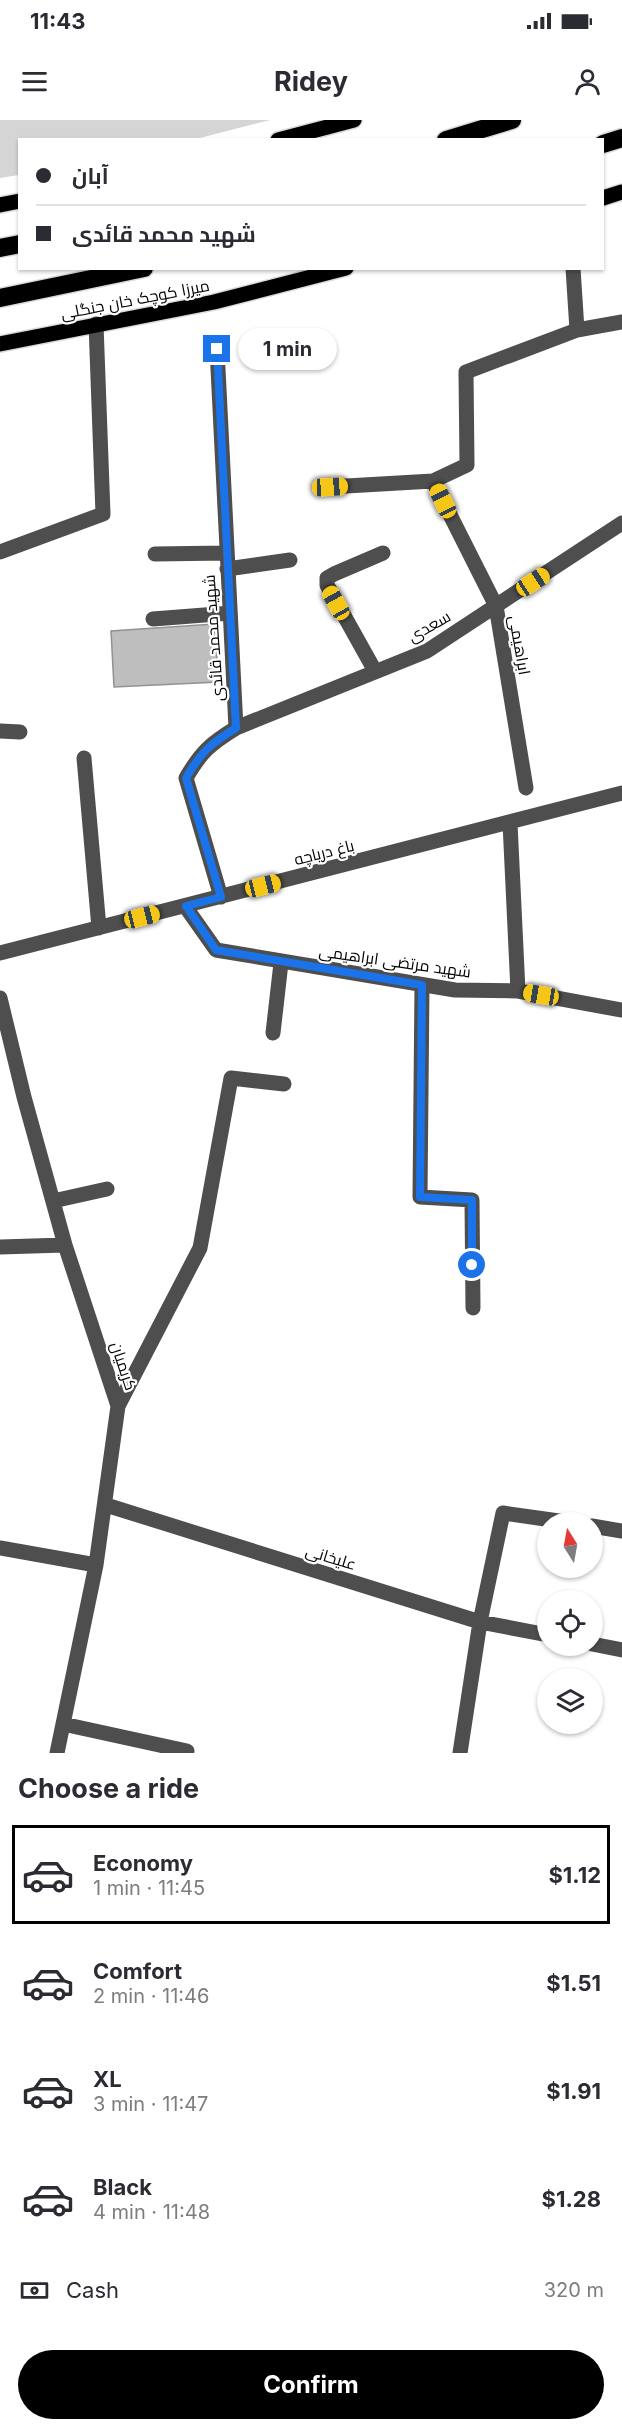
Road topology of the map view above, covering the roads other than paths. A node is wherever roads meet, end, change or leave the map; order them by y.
1 (354, 120) edge
2 (512, 120) edge
3 (286, 138) edge
4 (453, 138) edge
5 (622, 138) edge
6 (604, 144) edge
7 (622, 192) edge
8 (604, 198) edge
9 (18, 201) edge
10 (0, 205) edge
11 (18, 244) edge
12 (0, 248) edge
13 (134, 270) edge
14 (338, 270) edge
15 (573, 270) edge
16 (0, 298) edge
17 (622, 322) edge
18 (96, 324) junction
19 (578, 330) junction
20 (0, 344) edge
21 (217, 349) dead end
22 (433, 481) junction
23 (330, 487) dead end
24 (622, 523) edge
25 (0, 552) edge
26 (226, 553) junction
27 (383, 553) dead end
28 (155, 554) dead end
29 (290, 560) dead end
30 (227, 569) junction
31 (496, 606) junction
32 (230, 613) junction
33 (153, 619) dead end
34 (375, 671) junction
35 (236, 728) junction
36 (0, 731) edge
37 (20, 732) dead end
38 (84, 758) dead end
39 (526, 788) dead end
40 (622, 793) edge
41 (510, 823) junction
42 (221, 897) junction
43 (186, 906) junction
44 (99, 928) junction
45 (0, 953) edge
46 (281, 963) junction
47 (422, 985) junction
48 (518, 991) junction
49 (0, 998) edge
50 (622, 1010) edge
51 (273, 1033) dead end
52 (284, 1084) dead end
53 (107, 1189) dead end
54 (53, 1201) junction
55 (65, 1245) junction
56 (0, 1247) edge
57 (473, 1308) dead end
58 (118, 1406) junction
59 (106, 1505) junction
60 (537, 1518) edge
61 (603, 1528) edge
62 (622, 1531) edge
63 (0, 1548) edge
64 (96, 1565) junction
65 (480, 1622) junction
66 (537, 1633) edge
67 (603, 1646) edge
68 (622, 1650) edge
69 (63, 1724) junction
70 (187, 1751) dead end
71 (57, 1753) edge
72 (460, 1753) edge

1 - 3 main road
2 - 4 highway
5 - 6 highway
7 - 8 main road
9 - 10 main road
11 - 12 highway
13 - 16 highway
14 - 18 main road, میرزا کوچک خان جنگلی
15 - 19 street
17 - 19 street
18 - 20 main road, میرزا کوچک خان جنگلی
18 - 25 street
19 - 22 street
21 - 26 street, شهید محمد قائدی
22 - 23 street
22 - 31 street, ابراهیمی
24 - 31 street, سعدی
26 - 28 street
26 - 30 street, شهید محمد قائدی
27 - 34 street
29 - 30 street
30 - 32 street, شهید محمد قائدی
31 - 34 street, سعدی
31 - 39 street, ابراهیمی
32 - 33 street
32 - 35 street, شهید محمد قائدی
34 - 35 street, سعدی
35 - 42 street
36 - 37 street
38 - 44 street
40 - 41 street, باغ دریاچه
41 - 42 street, باغ دریاچه
41 - 48 street
42 - 43 street, باغ دریاچه
43 - 44 street, باغ دریاچه
43 - 46 street, شهید مرتضی ابراهیمی
44 - 45 street, باغ دریاچه
46 - 47 street, شهید مرتضی ابراهیمی
46 - 51 street
47 - 48 street, شهید مرتضی ابراهیمی
47 - 57 street
48 - 50 street, شهید مرتضی ابراهیمی
49 - 54 street, کریمیان
52 - 58 street
53 - 54 street
54 - 55 street, کریمیان
55 - 56 street
55 - 58 street, کریمیان
58 - 59 street, کریمیان
59 - 64 street, کریمیان
59 - 65 street, علیخانی
60 - 65 street
61 - 62 street
63 - 64 street
64 - 69 street, کریمیان
65 - 66 street, علیخانی
65 - 72 street
67 - 68 street
69 - 70 street
69 - 71 street, کریمیان

